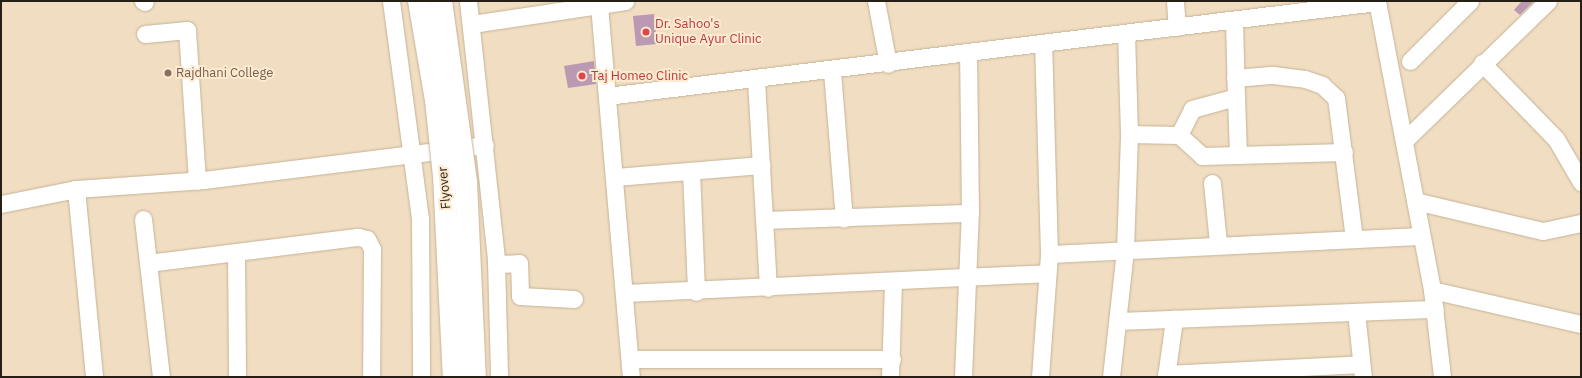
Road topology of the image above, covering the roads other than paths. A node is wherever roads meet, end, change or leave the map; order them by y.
1 (392, 1) edge
2 (419, 1) edge
3 (441, 1) edge
4 (468, 1) edge
5 (622, 1) edge
6 (625, 1) edge
7 (876, 1) edge
8 (1175, 1) edge
9 (1377, 1) edge
10 (1470, 1) edge
11 (1548, 1) edge
12 (599, 5) junction
13 (1234, 20) junction
14 (472, 24) junction
15 (1177, 27) junction
16 (145, 34) dead end
17 (1126, 34) junction
18 (1043, 44) junction
19 (968, 53) junction
20 (1410, 61) dead end
21 (1482, 63) junction
22 (888, 64) junction
23 (832, 71) junction
24 (1236, 78) junction
25 (756, 80) junction
26 (608, 96) junction
27 (1236, 97) junction
28 (1129, 134) junction
29 (1179, 135) junction
30 (1404, 141) junction
31 (484, 145) junction
32 (1344, 152) junction
33 (1238, 155) junction
34 (413, 157) junction
35 (762, 164) junction
36 (691, 171) junction
37 (615, 177) junction
38 (197, 181) junction
39 (1581, 182) edge
40 (1212, 183) dead end
41 (76, 189) junction
42 (1415, 201) junction
43 (1, 204) edge
44 (970, 213) junction
45 (143, 219) dead end
46 (844, 219) junction
47 (765, 220) junction
48 (1581, 223) edge
49 (1421, 236) junction
50 (1354, 239) junction
51 (1218, 243) junction
52 (1125, 250) junction
53 (236, 253) junction
54 (1049, 254) junction
55 (148, 263) junction
56 (496, 264) junction
57 (1046, 273) junction
58 (970, 277) junction
59 (893, 281) junction
60 (768, 288) junction
61 (1432, 290) junction
62 (696, 292) junction
63 (625, 293) junction
64 (574, 299) dead end
65 (1435, 309) junction
66 (1356, 312) junction
67 (1174, 319) junction
68 (1120, 321) junction
69 (1581, 324) edge
70 (631, 359) junction
71 (892, 359) junction
72 (699, 369) edge
73 (1362, 370) edge
74 (1321, 371) edge
75 (1218, 374) edge
76 (1166, 375) edge
77 (94, 377) edge
78 (161, 377) edge
79 (237, 377) edge
80 (371, 377) edge
81 (421, 377) edge
82 (454, 377) edge
83 (475, 377) edge
84 (499, 377) edge
85 (631, 377) edge
86 (890, 377) edge
87 (963, 377) edge
88 (1040, 377) edge
89 (1111, 377) edge
90 (1443, 377) edge

1 - 34 street
2 - 82 highway, Flyover, bridge
3 - 83 highway, Flyover, bridge
4 - 14 street
5 - 6 street
5 - 12 street
7 - 22 street
8 - 15 street
9 - 13 street
9 - 30 street
10 - 20 street
11 - 21 street
12 - 14 street
12 - 26 street
13 - 15 street
13 - 24 street
14 - 31 street
15 - 17 street
16 - 38 street
17 - 18 street
17 - 28 street
18 - 19 street
18 - 54 street
19 - 22 street
19 - 44 street
21 - 30 street
21 - 39 street
22 - 23 street
23 - 25 street
23 - 46 street
24 - 27 street
24 - 32 street
25 - 26 street
25 - 35 street
26 - 37 street
27 - 29 street
27 - 33 street
28 - 29 street
28 - 52 street
29 - 33 street
30 - 42 street
31 - 34 street
31 - 56 street
32 - 33 street
32 - 50 street
34 - 38 street
34 - 81 street
35 - 36 street
35 - 47 street
36 - 37 street
36 - 62 street
37 - 63 street
38 - 41 street
40 - 51 street
41 - 43 street
41 - 77 street
42 - 48 street
42 - 49 street
44 - 46 street
44 - 58 street
45 - 55 street
46 - 47 street
47 - 60 street
49 - 50 street
49 - 61 street
50 - 51 street
51 - 52 street
52 - 54 street
52 - 68 street
53 - 55 street
53 - 79 street
53 - 80 street
54 - 57 street
55 - 78 street
56 - 64 street
56 - 84 street
57 - 58 street
57 - 88 street
58 - 59 street
58 - 87 street
59 - 60 street
59 - 71 street
60 - 62 street
61 - 65 street
61 - 69 street
62 - 63 street
63 - 70 street
65 - 66 street
65 - 90 street
66 - 67 street
66 - 73 street
67 - 68 street
67 - 76 street
68 - 89 street
70 - 72 street
70 - 85 street
71 - 72 street
71 - 86 street
73 - 74 street
74 - 75 street
75 - 76 street

